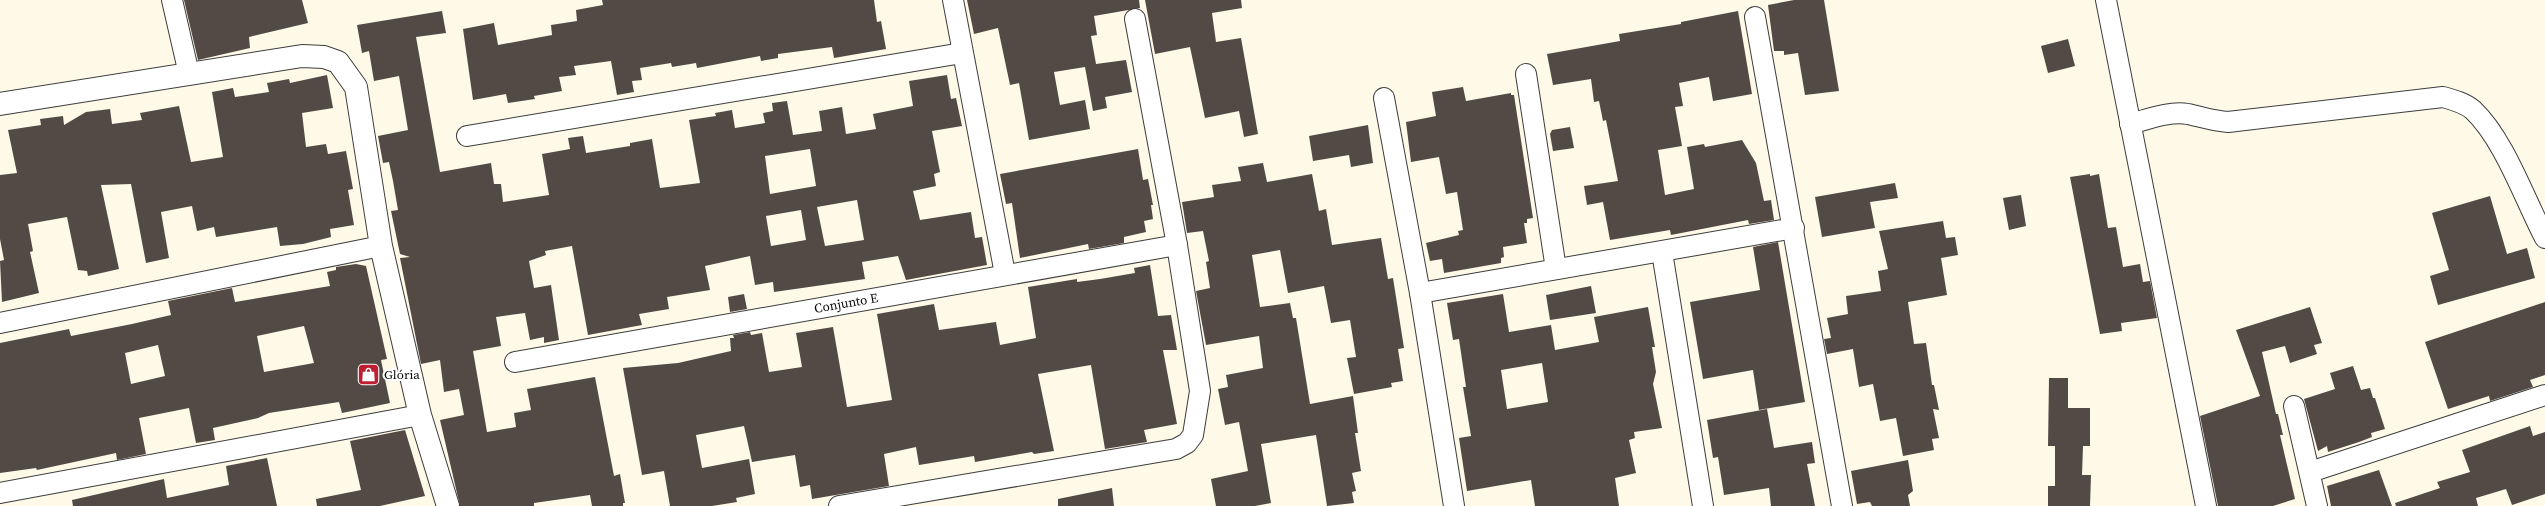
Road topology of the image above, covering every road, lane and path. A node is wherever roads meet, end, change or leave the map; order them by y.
1 (172, 0) edge
2 (954, 0) edge
3 (2106, 0) edge
4 (1755, 17) dead end
5 (1135, 19) dead end
6 (962, 53) junction
7 (189, 74) junction
8 (1526, 74) dead end
9 (1384, 98) dead end
10 (0, 104) edge
11 (2130, 124) junction
12 (467, 136) dead end
13 (1794, 228) junction
14 (2545, 238) edge
15 (1177, 245) junction
16 (381, 246) junction
17 (1662, 252) junction
18 (1556, 268) junction
19 (1005, 274) junction
20 (1420, 293) junction
21 (0, 323) edge
22 (515, 362) dead end
23 (2545, 395) edge
24 (2294, 406) dead end
25 (420, 415) junction
26 (2310, 472) junction
27 (0, 493) edge
28 (448, 506) edge
29 (839, 506) edge
30 (1454, 506) edge
31 (1703, 506) edge
32 (1842, 506) edge
33 (2206, 506) edge
34 (2317, 506) edge

1 - 7 street
2 - 6 street
3 - 11 street
4 - 13 street
5 - 15 street
6 - 12 street
6 - 19 street
7 - 10 street
7 - 16 street
8 - 18 street
9 - 20 street
11 - 14 street
11 - 33 street
13 - 17 street
13 - 32 street
15 - 19 street, Conjunto E
15 - 29 street
16 - 21 street
16 - 25 street
17 - 18 street
17 - 31 street
18 - 20 street
19 - 22 street, Conjunto E
20 - 30 street
23 - 26 street
24 - 26 street
25 - 27 street
25 - 28 street
26 - 34 street

